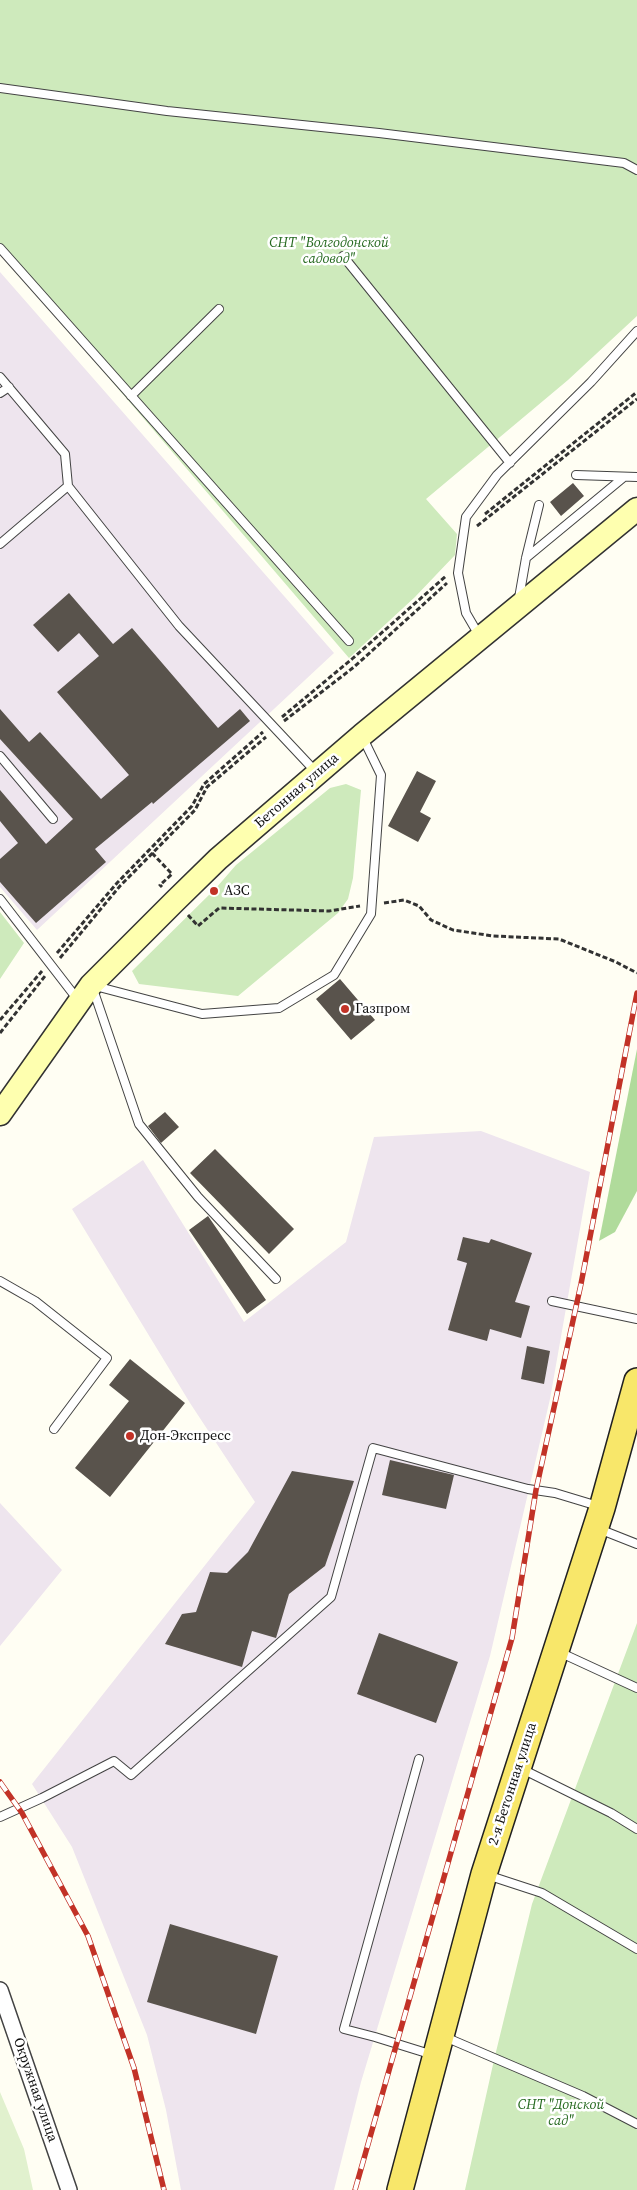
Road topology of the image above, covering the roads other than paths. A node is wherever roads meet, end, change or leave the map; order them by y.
1 (0, 88) edge
2 (637, 170) edge
3 (0, 248) edge
4 (343, 256) dead end
5 (219, 308) dead end
6 (637, 331) edge
7 (0, 376) edge
8 (9, 387) junction
9 (0, 394) edge
10 (131, 396) junction
11 (510, 462) junction
12 (576, 475) dead end
13 (624, 477) junction
14 (637, 477) edge
15 (68, 486) junction
16 (539, 505) dead end
17 (637, 510) edge
18 (0, 544) edge
19 (526, 558) junction
20 (518, 608) junction
21 (480, 638) junction
22 (348, 641) dead end
23 (362, 735) junction
24 (0, 756) edge
25 (318, 773) junction
26 (53, 819) dead end
27 (0, 899) edge
28 (85, 993) junction
29 (0, 1114) edge
30 (276, 1279) dead end
31 (3, 1282) edge
32 (0, 1292) edge
33 (552, 1301) dead end
34 (637, 1319) edge
35 (637, 1381) edge
36 (54, 1429) dead end
37 (599, 1518) junction
38 (637, 1544) edge
39 (557, 1651) junction
40 (637, 1688) edge
41 (419, 1759) dead end
42 (519, 1767) junction
43 (0, 1817) edge
44 (637, 1829) edge
45 (484, 1874) junction
46 (637, 1949) edge
47 (0, 1990) edge
48 (439, 2046) junction
49 (637, 2124) edge
50 (70, 2190) edge
51 (400, 2190) edge

1 - 2 lane
3 - 10 lane
4 - 11 lane
5 - 10 lane
6 - 11 lane
7 - 8 lane
8 - 9 lane
8 - 15 lane
10 - 22 lane
11 - 21 lane
12 - 13 lane
13 - 14 lane
13 - 19 lane
15 - 18 lane
15 - 25 lane
16 - 19 lane
17 - 20 main road, Бетонная улица
19 - 20 lane
20 - 21 main road, Бетонная улица
21 - 23 main road, Бетонная улица
23 - 25 main road, Бетонная улица
23 - 28 lane
24 - 26 lane
25 - 28 main road, Бетонная улица
27 - 28 lane
28 - 29 main road, Бетонная улица
28 - 30 lane
31 - 32 lane
31 - 36 lane
33 - 34 lane
35 - 37 main road, 2-я Бетонная улица
37 - 38 lane
37 - 39 main road, 2-я Бетонная улица
37 - 43 lane
39 - 40 lane
39 - 42 main road, 2-я Бетонная улица
41 - 48 lane
42 - 44 lane
42 - 45 main road, 2-я Бетонная улица
45 - 46 lane
45 - 48 main road, 2-я Бетонная улица
47 - 50 street, Окружная улица
48 - 49 lane
48 - 51 main road, 2-я Бетонная улица

